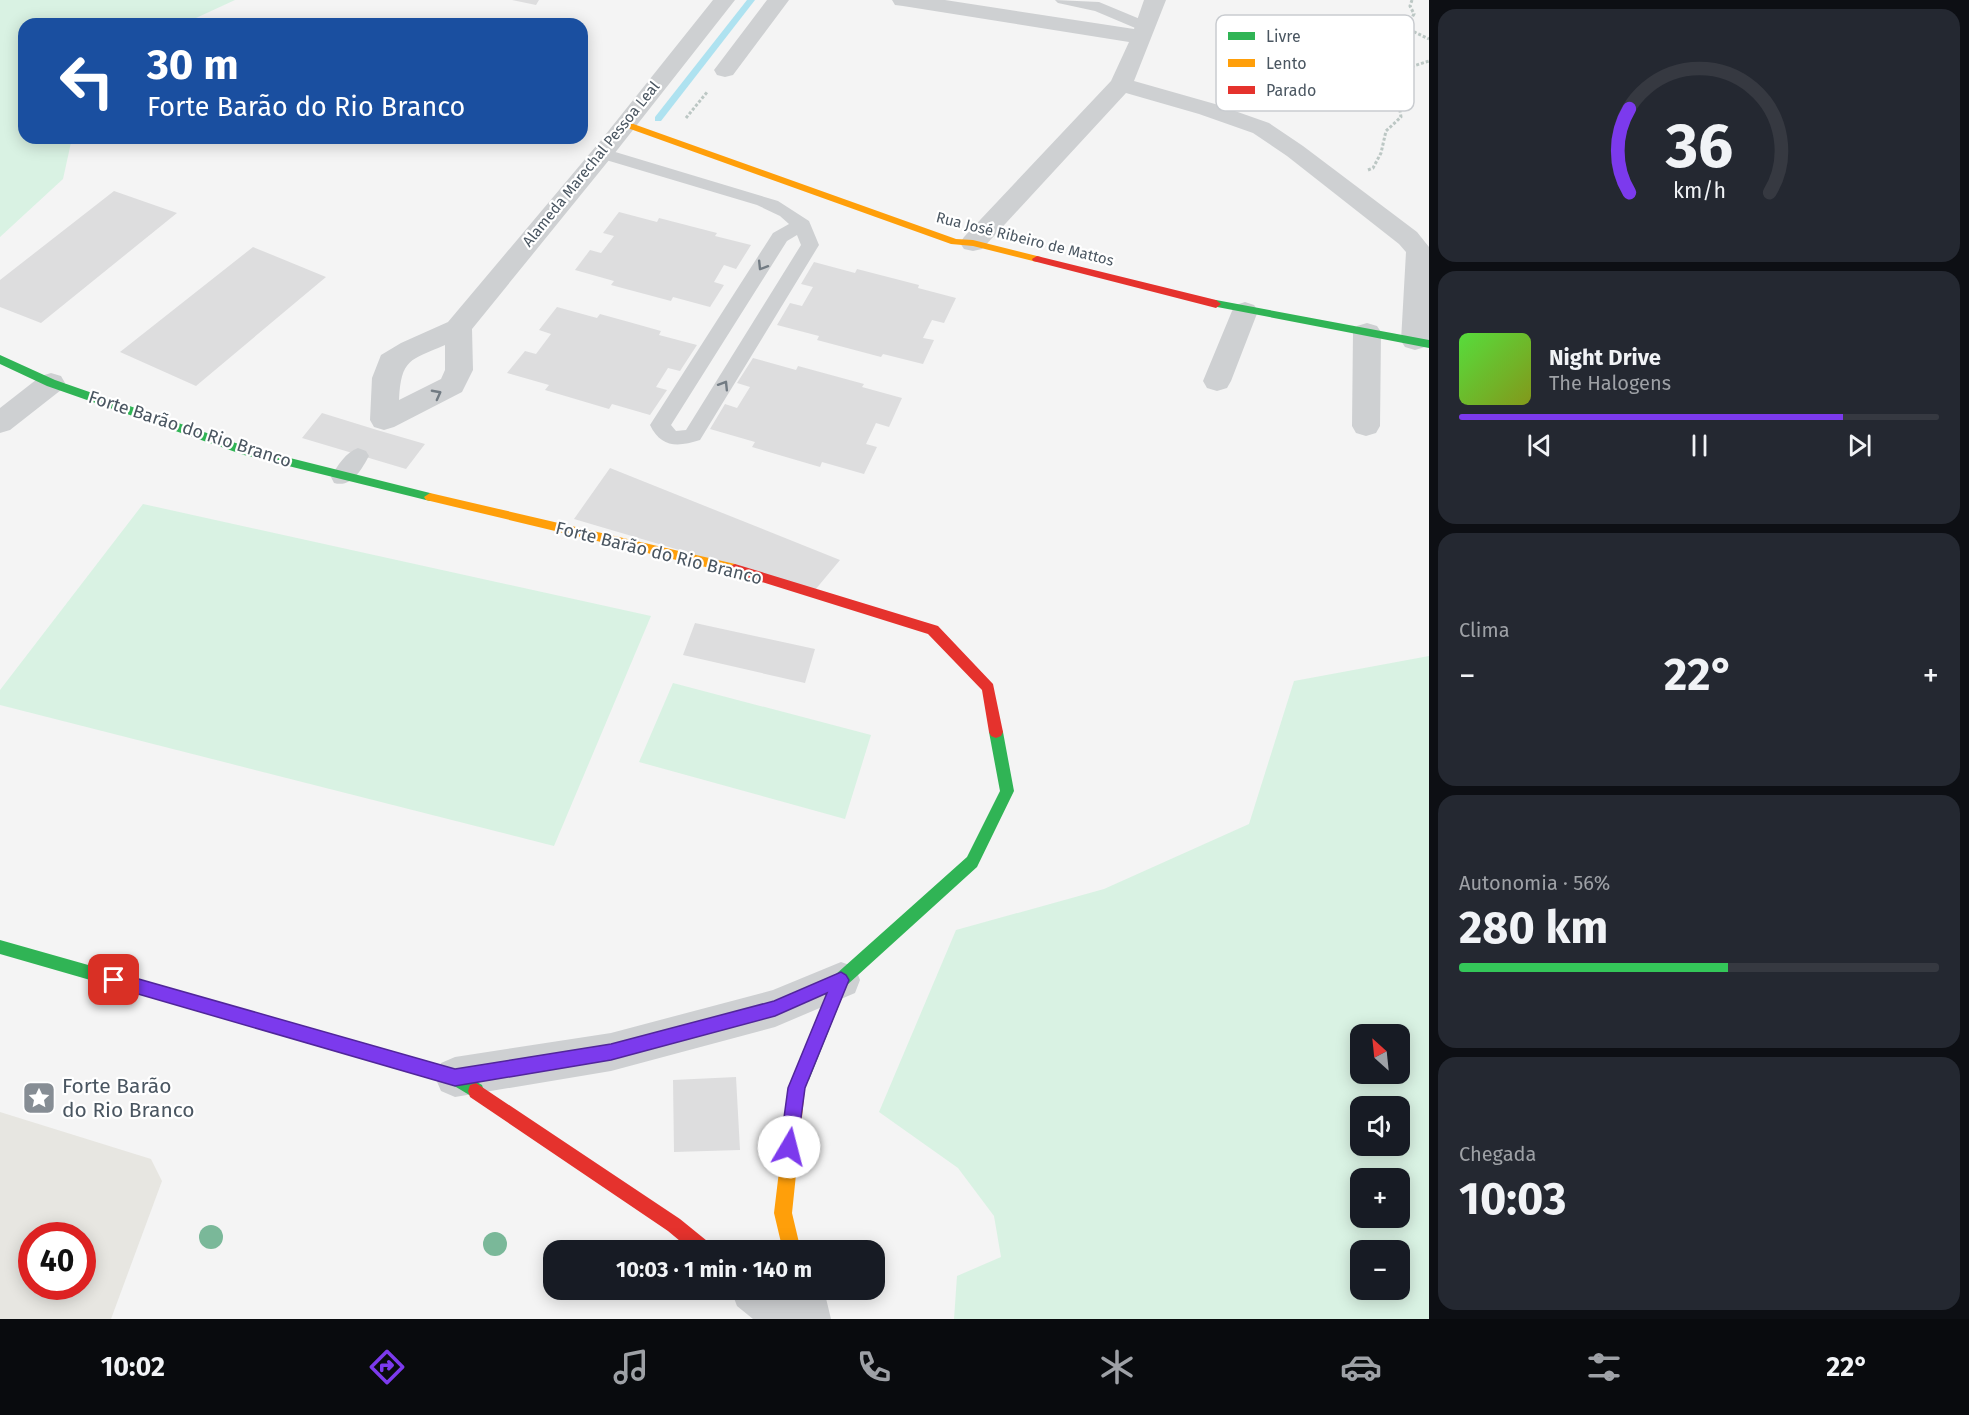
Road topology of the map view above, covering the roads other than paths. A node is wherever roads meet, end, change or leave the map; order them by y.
1 (724, 0) edge
2 (778, 0) edge
3 (903, 0) edge
4 (1063, 0) edge
5 (1155, 0) edge
6 (1144, 32) junction
7 (725, 70) road end
8 (1121, 84) junction
9 (626, 124) junction
10 (602, 153) junction
11 (802, 225) junction
12 (973, 243) junction
13 (1245, 311) junction
14 (458, 328) junction
15 (1367, 332) junction
16 (1422, 342) edge
17 (0, 359) edge
18 (1217, 381) dead end
19 (51, 383) junction
20 (0, 423) edge
21 (1366, 426) dead end
22 (358, 456) dead end
23 (342, 477) junction
24 (0, 947) edge
25 (841, 980) junction
26 (455, 1077) junction
27 (692, 1240) edge
28 (789, 1240) edge
29 (765, 1300) edge
30 (804, 1300) edge
31 (788, 1319) edge
32 (809, 1319) edge

1 - 9 street, Alameda Marechal Pessoa Leal
2 - 7 street
3 - 6 street
4 - 6 lane
5 - 6 street
6 - 8 street
8 - 12 street
8 - 16 street
9 - 10 street, Alameda Marechal Pessoa Leal
9 - 12 street, Rua José Ribeiro de Mattos
10 - 11 lane
10 - 14 street, Alameda Marechal Pessoa Leal
11 -> 11 lane
12 - 13 street, Rua José Ribeiro de Mattos
13 - 15 street, Rua José Ribeiro de Mattos
13 - 18 street
14 -> 14 street, Alameda Marechal Pessoa Leal
15 - 16 street, Rua José Ribeiro de Mattos
15 - 21 street
17 - 19 street, Forte Barão do Rio Branco
19 - 20 street
19 - 23 street, Forte Barão do Rio Branco
22 - 23 lane
23 - 25 street, Forte Barão do Rio Branco
24 - 26 street, Forte Barão do Rio Branco
25 - 26 street, Forte Barão do Rio Branco
25 - 28 street, Forte Barão do Rio Branco
26 - 27 street, Forte Barão do Rio Branco
29 - 31 street
30 - 32 street

